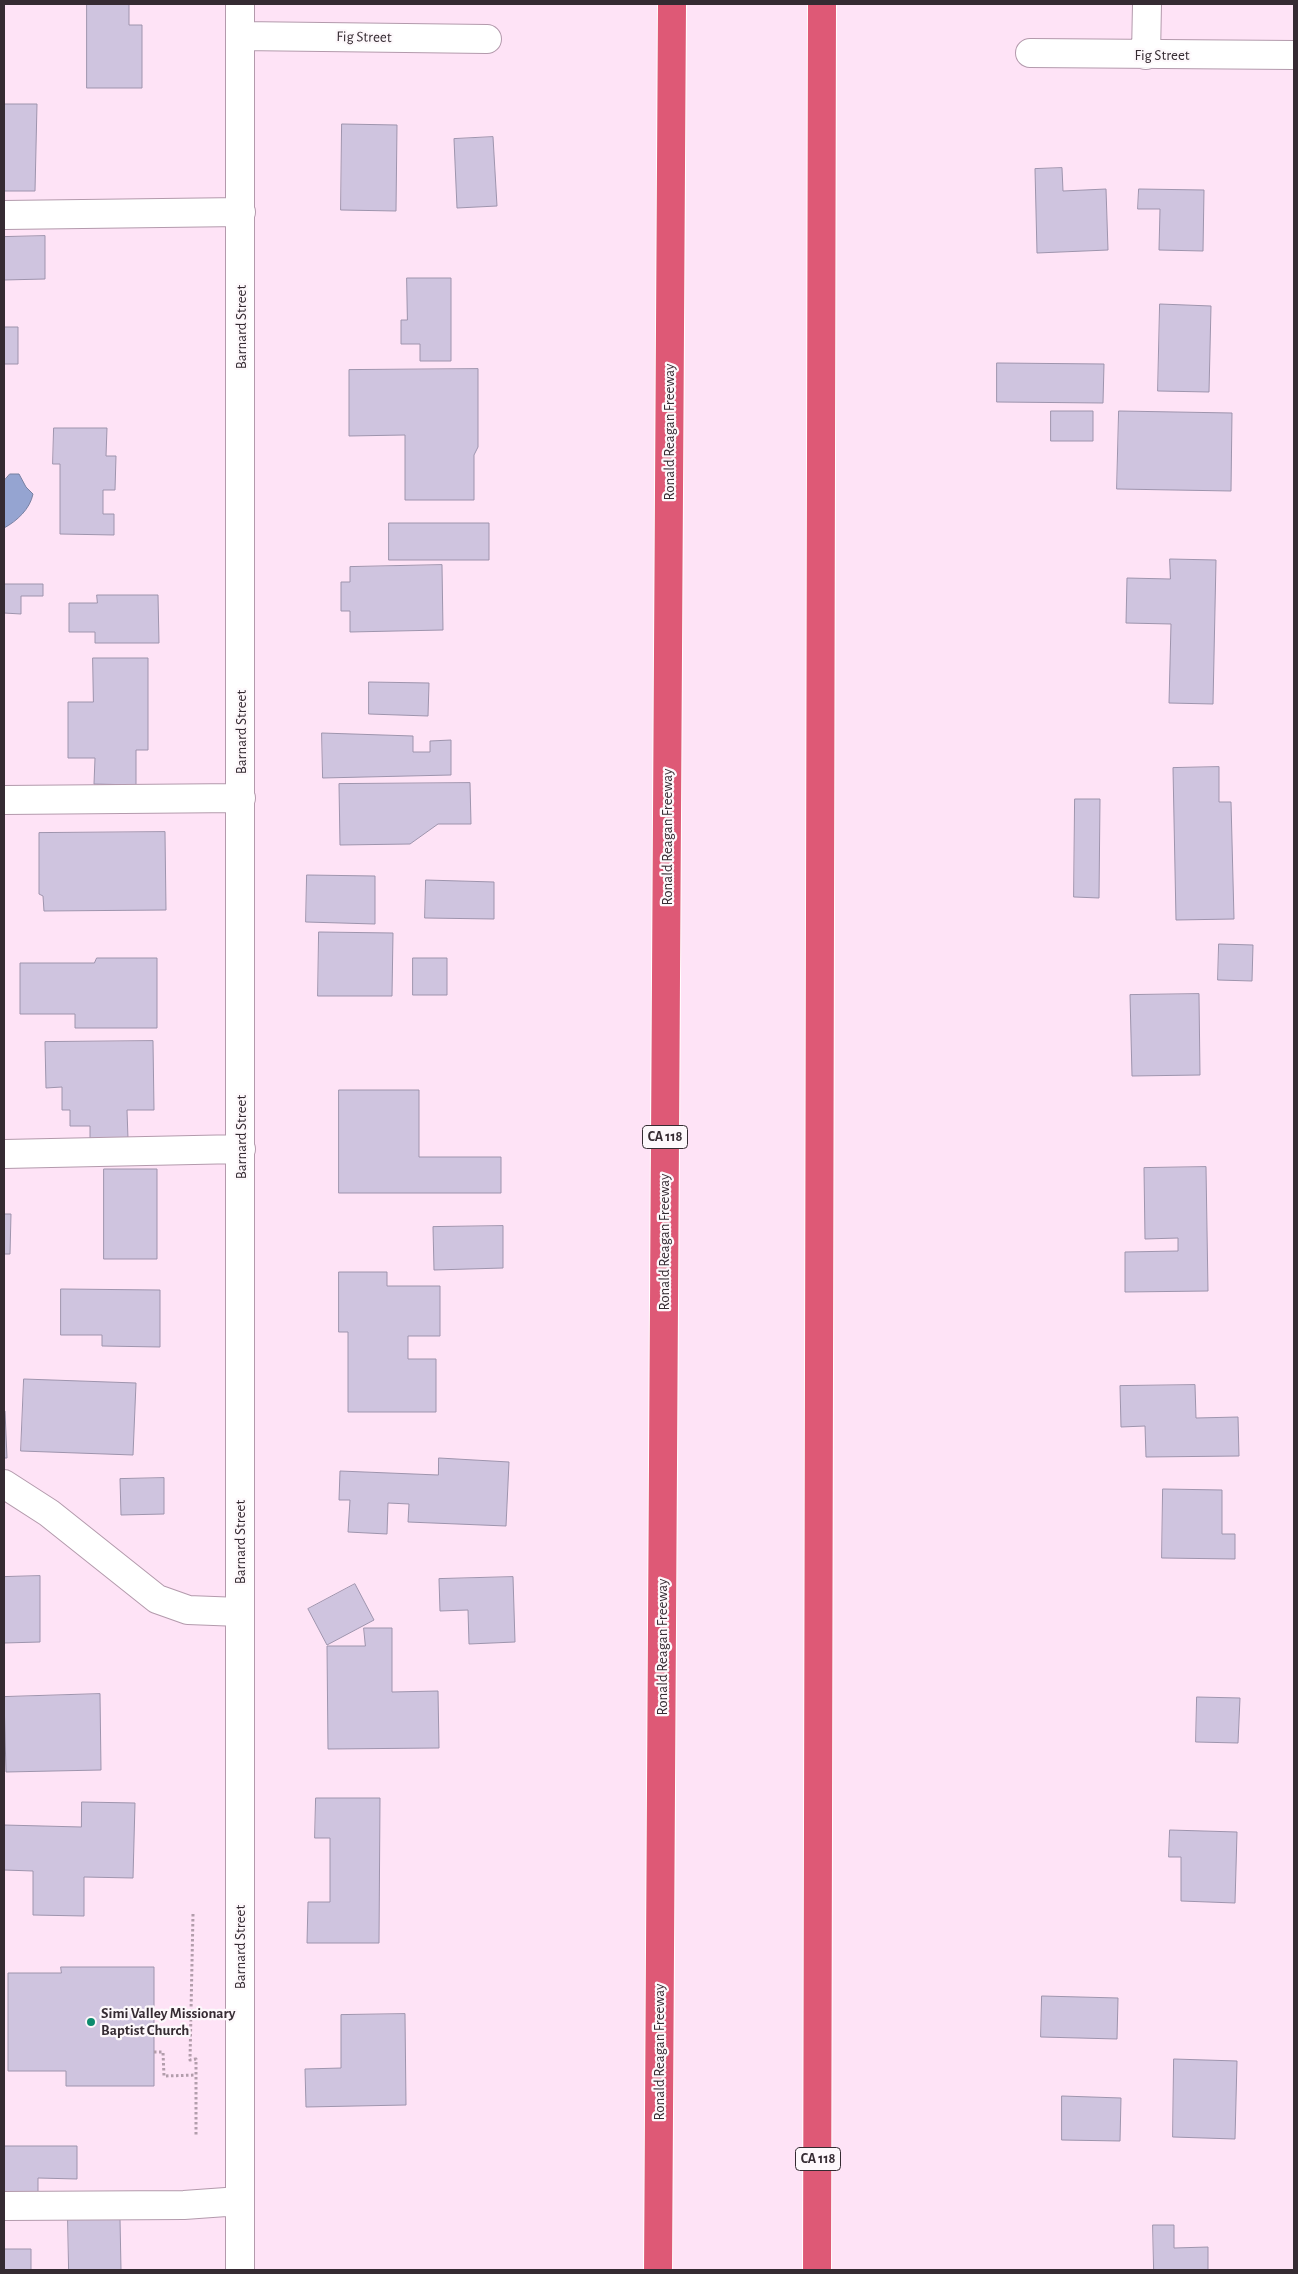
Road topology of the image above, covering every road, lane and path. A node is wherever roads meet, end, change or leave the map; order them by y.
1 (240, 4) edge
2 (672, 4) edge
3 (822, 4) edge
4 (1147, 4) edge
5 (241, 36) junction
6 (487, 39) dead end
7 (1030, 53) dead end
8 (1146, 54) junction
9 (1294, 55) edge
10 (241, 212) junction
11 (4, 215) edge
12 (241, 798) junction
13 (4, 800) edge
14 (241, 1149) junction
15 (4, 1154) edge
16 (4, 1484) edge
17 (240, 1612) junction
18 (193, 1914) dead end
19 (154, 2052) dead end
20 (196, 2075) junction
21 (196, 2135) dead end
22 (240, 2201) junction
23 (4, 2206) edge
24 (240, 2270) edge
25 (658, 2270) edge
26 (817, 2270) edge

1 - 5 street, Barnard Street
2 - 25 highway, Ronald Reagan Freeway / CA 118
3 - 26 highway, CA 118
4 - 8 street
5 - 6 street, Fig Street
5 - 10 street, Barnard Street
7 - 8 street, Fig Street
8 - 9 street, Fig Street
10 - 11 street
10 - 12 street, Barnard Street
12 - 13 street
12 - 14 street, Barnard Street
14 - 15 street
14 - 17 street, Barnard Street
16 - 17 street
17 - 22 street, Barnard Street
18 - 20 path
19 - 20 path
20 - 21 path
22 - 23 street
22 - 24 street, Barnard Street

